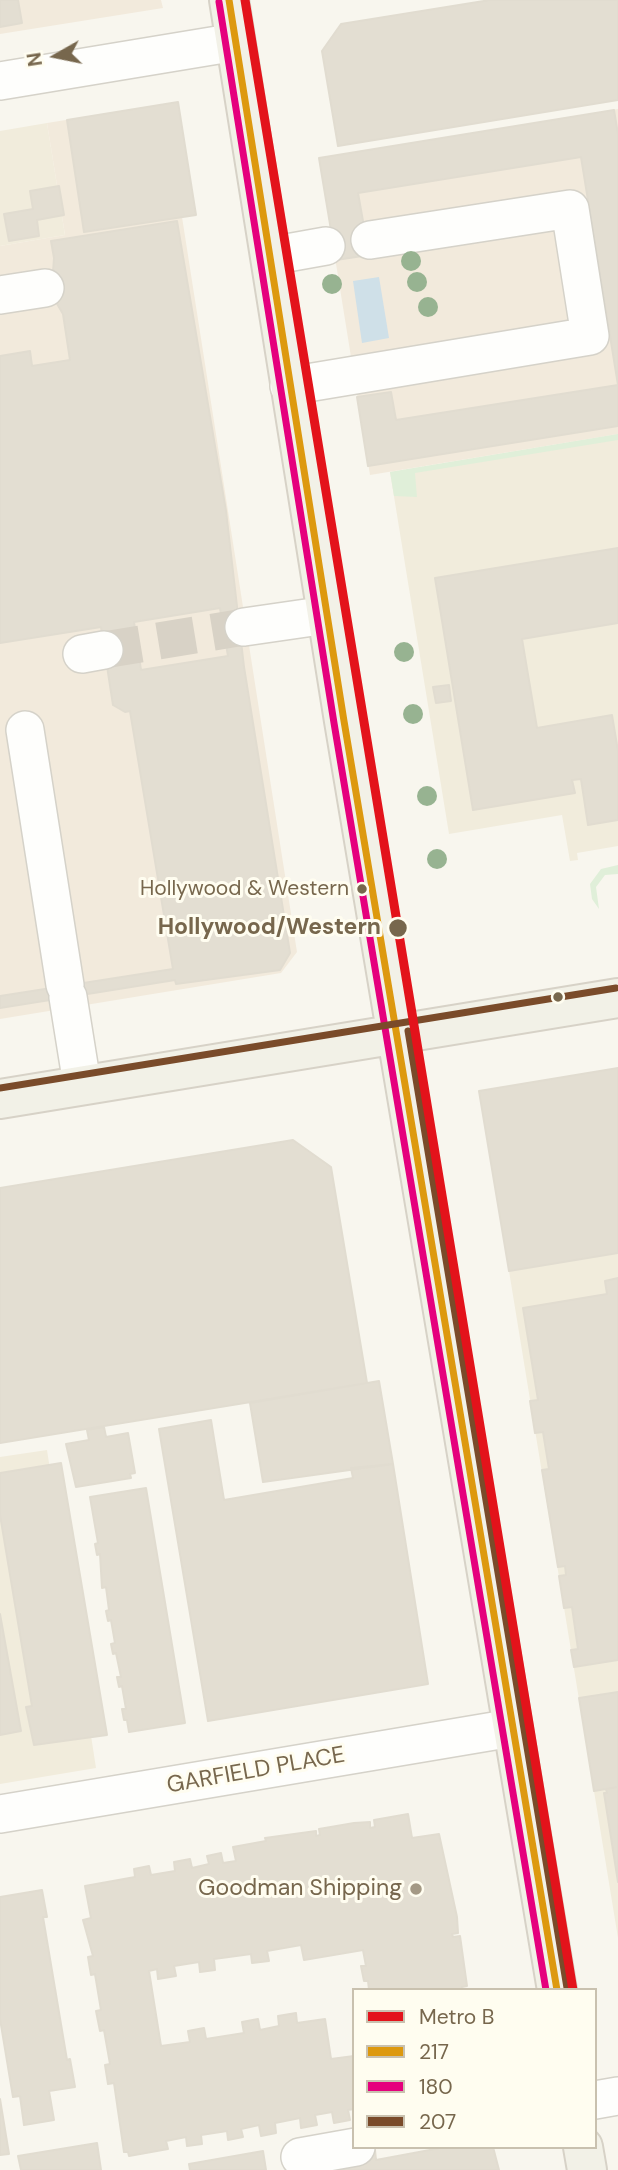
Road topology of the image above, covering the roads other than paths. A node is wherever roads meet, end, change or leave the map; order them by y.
1 (229, 0) edge
2 (236, 42) junction
3 (0, 81) edge
4 (370, 240) dead end
5 (326, 246) dead end
6 (270, 256) junction
7 (45, 288) dead end
8 (0, 295) edge
9 (289, 386) junction
10 (327, 615) junction
11 (244, 627) tunnel mouth
12 (26, 730) dead end
13 (618, 998) edge
14 (398, 1033) junction
15 (82, 1084) junction
16 (0, 1098) edge
17 (512, 1728) junction
18 (0, 1814) edge
19 (557, 1988) edge
20 (618, 2096) edge
21 (597, 2100) edge
22 (352, 2148) edge
23 (583, 2149) edge
24 (300, 2157) dead end
25 (587, 2170) edge

1 - 2 main road
2 - 3 street
2 - 6 main road
4 - 9 street
5 - 6 street
6 - 9 main road
7 - 8 street
9 - 10 main road
10 - 11 street
10 - 14 main road
12 - 15 street
13 - 14 main road
14 - 15 main road
14 - 17 main road
15 - 16 main road
17 - 18 street, GARFIELD PLACE
17 - 19 main road
20 - 21 street
22 - 24 street
23 - 25 main road

